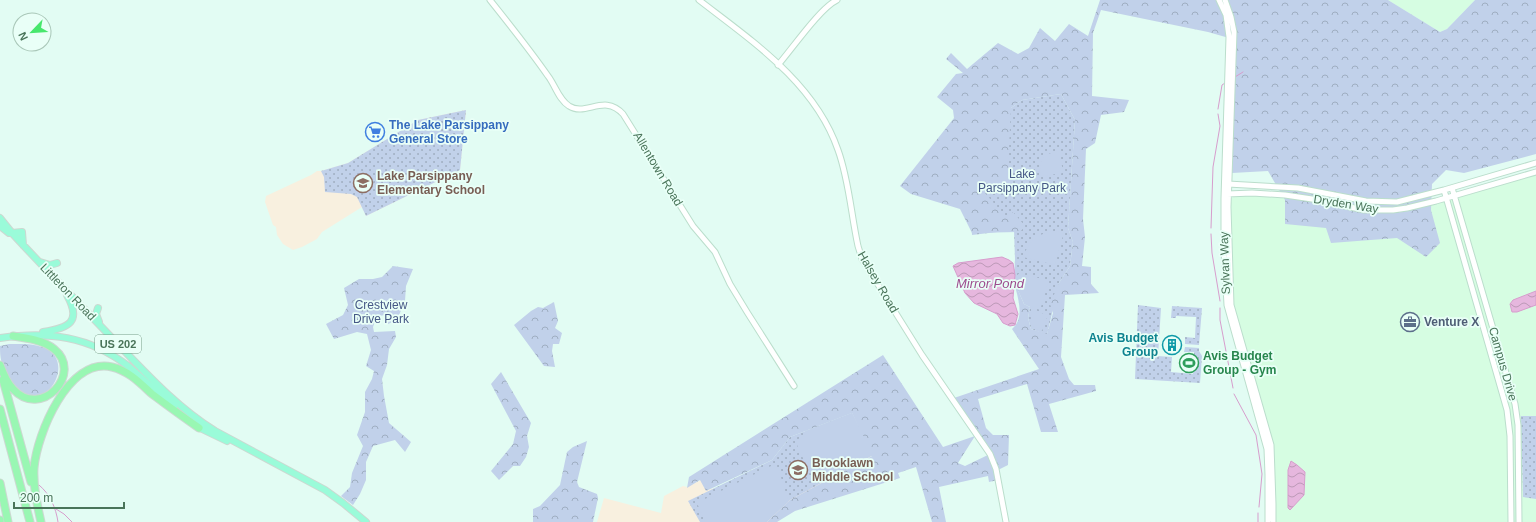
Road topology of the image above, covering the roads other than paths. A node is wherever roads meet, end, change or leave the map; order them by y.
1 (490, 0) edge
2 (699, 0) edge
3 (1218, 0) edge
4 (1225, 0) edge
5 (835, 1) edge
6 (1231, 43) junction
7 (778, 65) junction
8 (1536, 163) edge
9 (1536, 172) edge
10 (1227, 184) junction
11 (1452, 188) junction
12 (1444, 190) junction
13 (1227, 194) junction
14 (1454, 196) junction
15 (1446, 198) junction
16 (0, 218) edge
17 (0, 226) edge
18 (1226, 231) junction
19 (12, 233) junction
20 (39, 262) junction
21 (55, 278) junction
22 (63, 288) junction
23 (82, 306) junction
24 (100, 326) junction
25 (24, 335) junction
26 (14, 336) junction
27 (0, 338) edge
28 (0, 366) edge
29 (794, 386) dead end
30 (0, 409) edge
31 (199, 428) junction
32 (248, 449) junction
33 (0, 483) edge
34 (36, 500) junction
35 (8, 522) edge
36 (30, 522) edge
37 (41, 522) edge
38 (366, 522) edge
39 (1006, 522) edge
40 (1268, 522) edge
41 (1273, 522) edge
42 (1511, 522) edge
43 (1519, 522) edge

1 - 29 street, Allentown Road
2 - 7 street, Halsey Road
3 - 6 street, Sylvan Way
4 - 6 street, Sylvan Way
5 - 7 street
6 - 10 street, Sylvan Way
7 - 39 street, Halsey Road
8 - 11 street, Dryden Way
9 - 14 street, Dryden Way
10 - 12 street, Dryden Way
10 - 13 street, Sylvan Way
11 - 12 street, Dryden Way
11 - 14 street, Campus Drive
12 - 15 street, Campus Drive
13 - 15 street, Dryden Way
13 - 18 street, Sylvan Way
14 - 15 street, Dryden Way
14 - 43 street, Campus Drive
15 - 42 street, Campus Drive
16 - 19 main road
17 - 19 main road
18 - 40 street, Sylvan Way
18 - 41 street, Sylvan Way
19 - 20 main road, Littleton Road / US 202
20 - 21 main road, Littleton Road / US 202
20 - 21 main road
21 - 22 main road, Littleton Road / US 202
22 - 23 main road, Littleton Road / US 202
22 - 25 main road
23 - 24 main road, Littleton Road / US 202
23 - 24 main road
24 - 32 main road, Littleton Road / US 202
25 - 26 main road, Littleton Road / US 202
25 - 31 main road, Littleton Road / US 202
26 - 27 main road, Littleton Road / US 202
26 - 28 highway
28 - 34 highway
30 - 36 highway
31 - 32 main road, Littleton Road / US 202
31 - 34 highway
32 - 38 main road, Littleton Road / US 202
33 - 35 highway
34 - 37 highway

